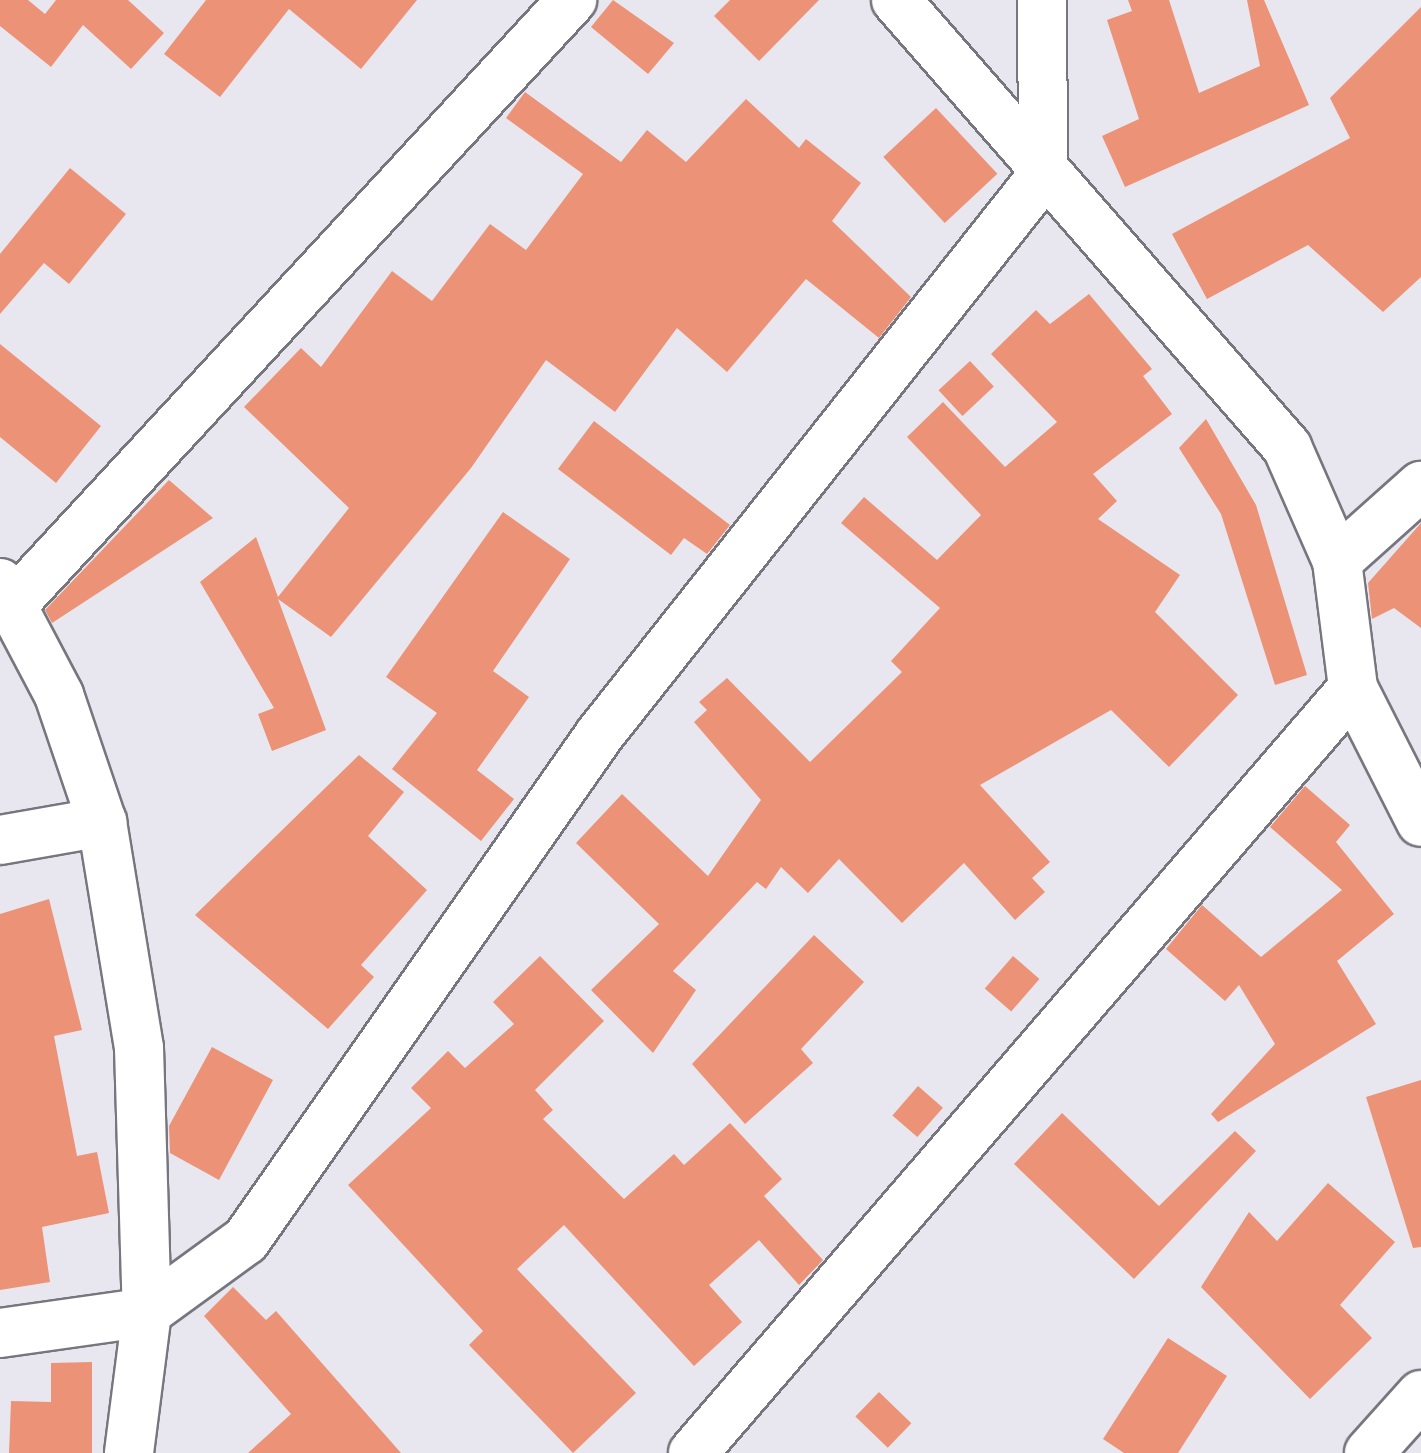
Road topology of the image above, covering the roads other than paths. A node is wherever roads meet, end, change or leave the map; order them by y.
1 (572, 0) edge
2 (896, 0) edge
3 (1042, 0) edge
4 (1043, 175) junction
5 (1421, 486) edge
6 (1337, 562) junction
7 (7, 593) edge
8 (1352, 688) junction
9 (102, 822) junction
10 (1421, 822) edge
11 (0, 840) edge
12 (147, 1312) junction
13 (0, 1333) edge
14 (1421, 1395) edge
15 (129, 1453) edge
16 (693, 1453) edge
17 (1369, 1453) edge

1 - 7 street
2 - 4 street
3 - 4 street
4 - 6 street
4 - 12 street
5 - 6 street
6 - 8 street
7 - 9 street
8 - 10 street
8 - 16 street
9 - 11 street
9 - 12 street
12 - 13 street
12 - 15 street
14 - 17 street

